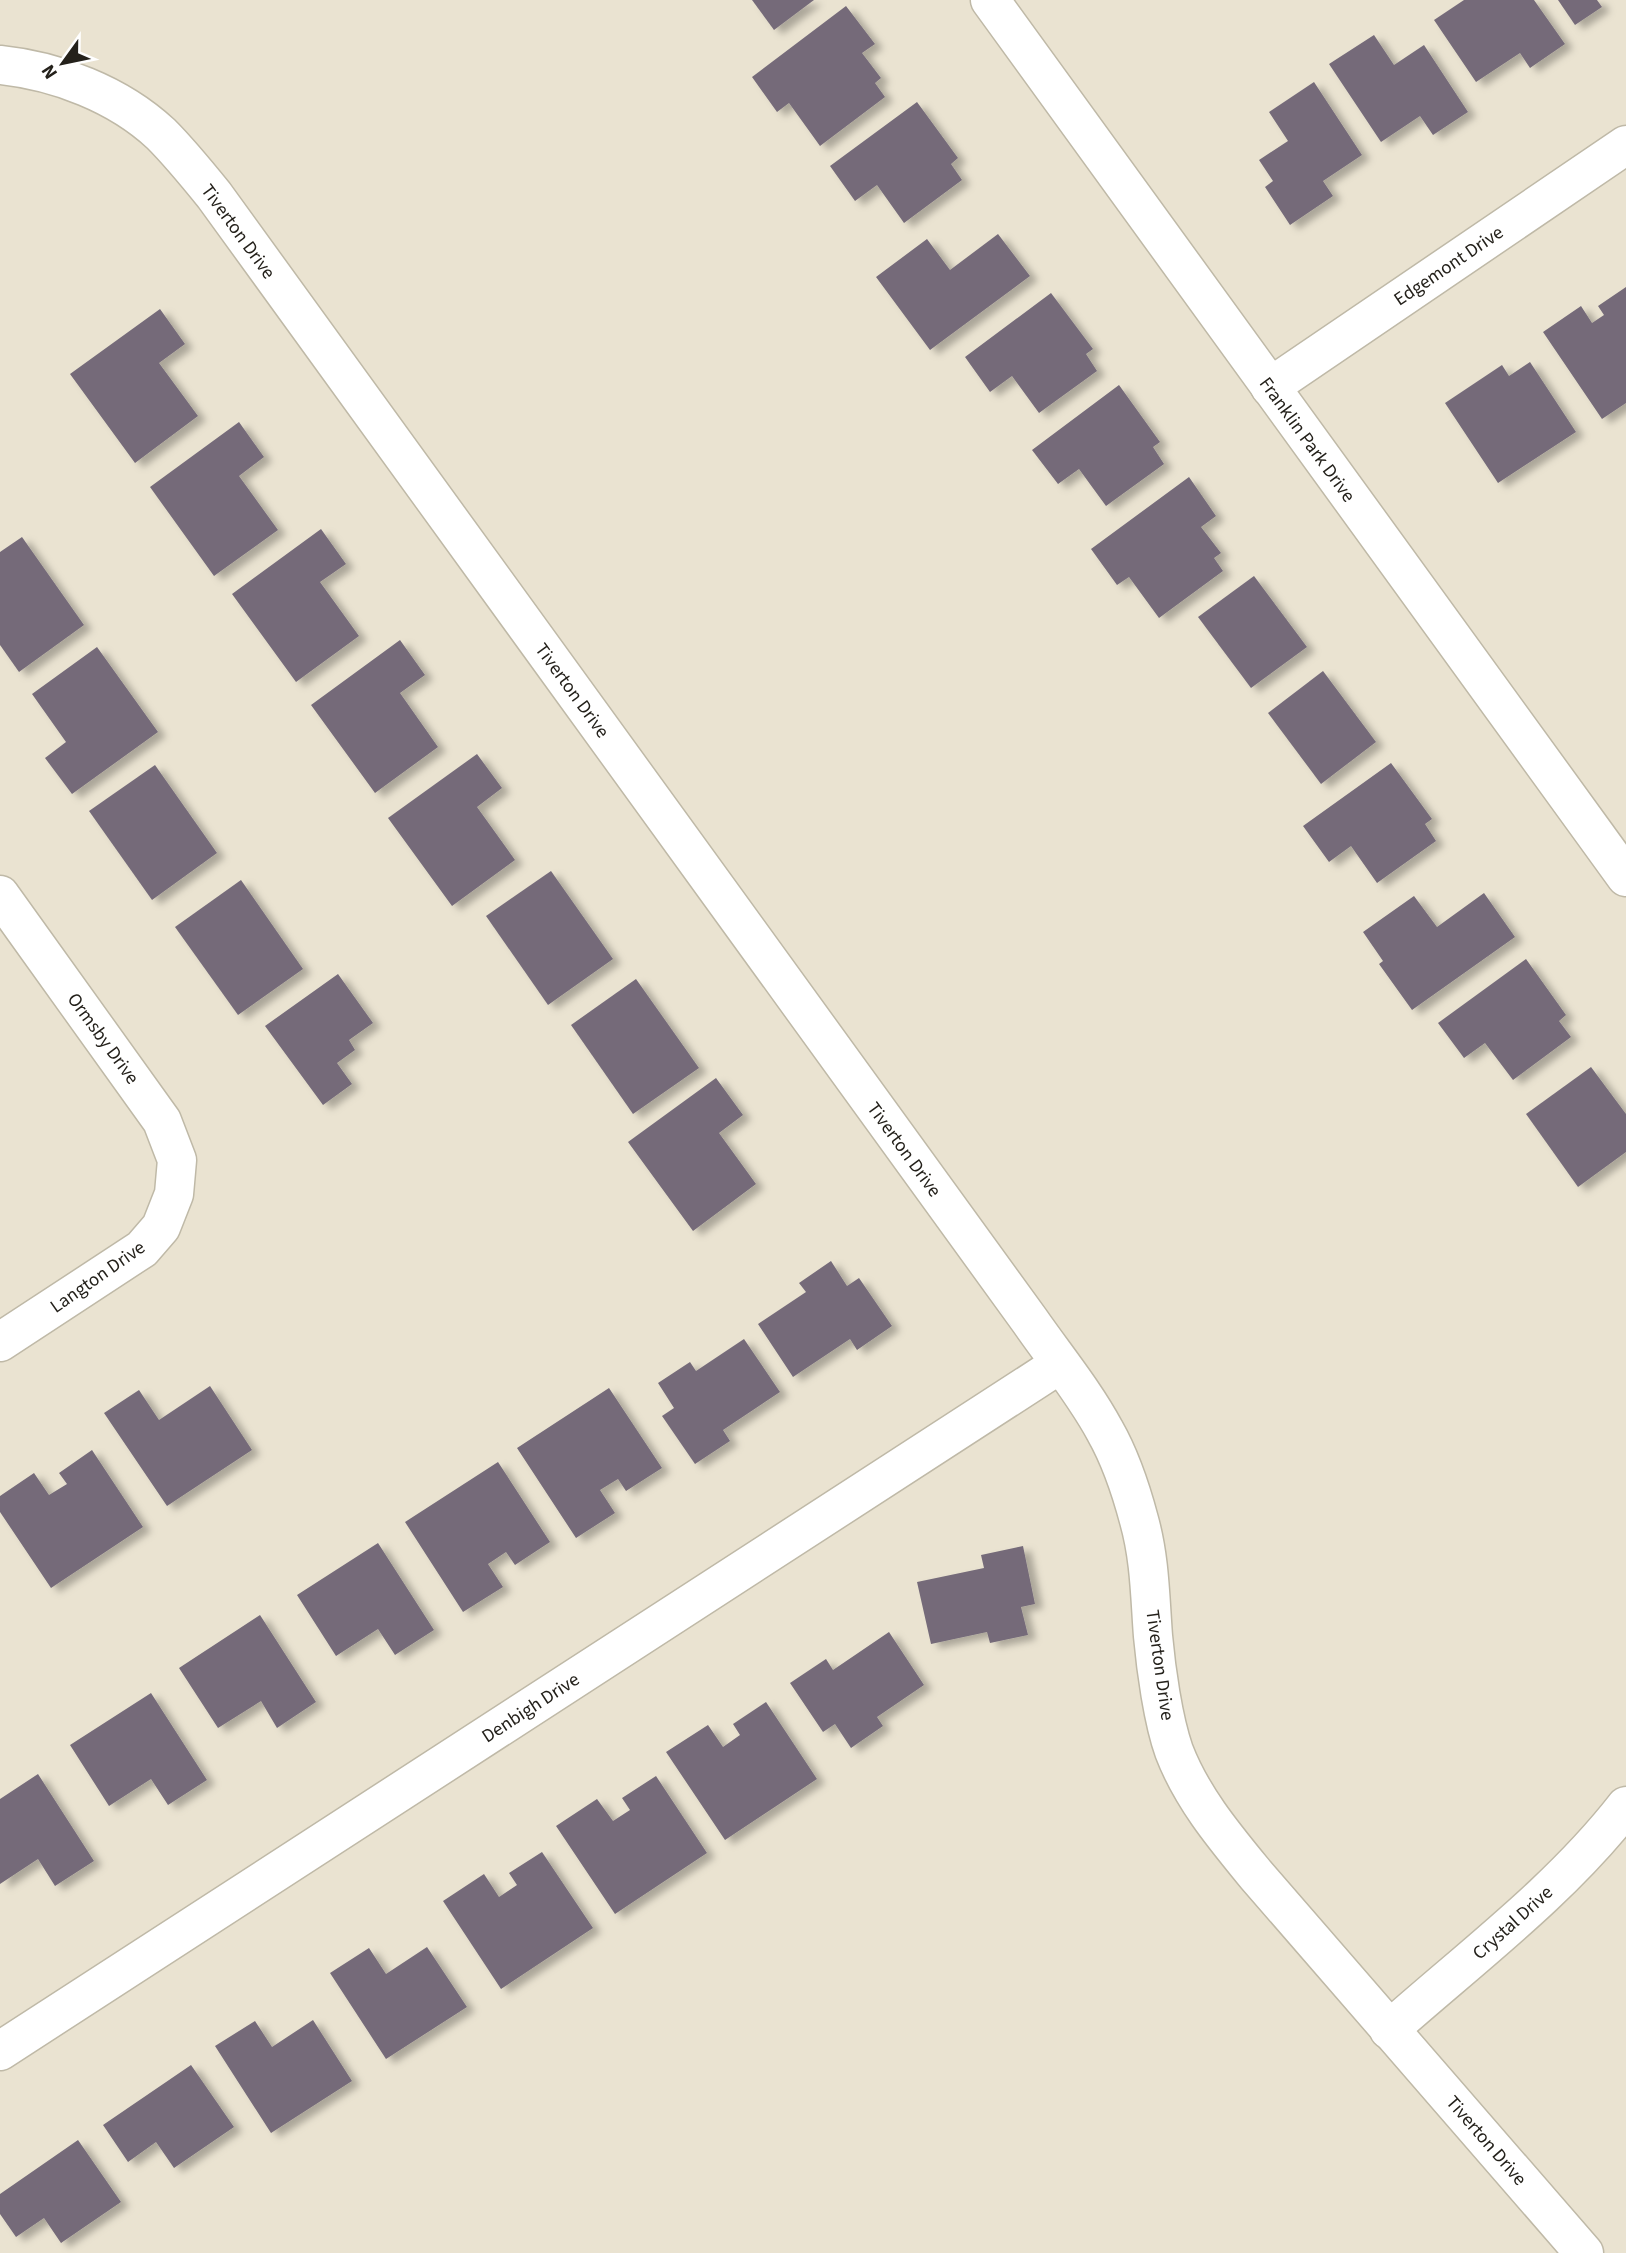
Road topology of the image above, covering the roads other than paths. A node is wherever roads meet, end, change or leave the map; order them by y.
1 (990, 0) edge
2 (0, 65) edge
3 (1626, 145) edge
4 (1270, 387) junction
5 (1626, 877) edge
6 (0, 895) edge
7 (174, 1194) joint
8 (0, 1342) edge
9 (1060, 1364) junction
10 (1626, 1806) edge
11 (1390, 2030) junction
12 (0, 2051) edge
13 (1584, 2253) edge

1 - 4 street, Franklin Park Drive
2 - 9 street, Tiverton Drive
3 - 4 street, Edgemont Drive
4 - 5 street, Franklin Park Drive
6 - 7 street, Ormsby Drive
7 - 8 street, Langton Drive
9 - 11 street, Tiverton Drive
9 - 12 street, Denbigh Drive
10 - 11 street, Crystal Drive
11 - 13 street, Tiverton Drive

